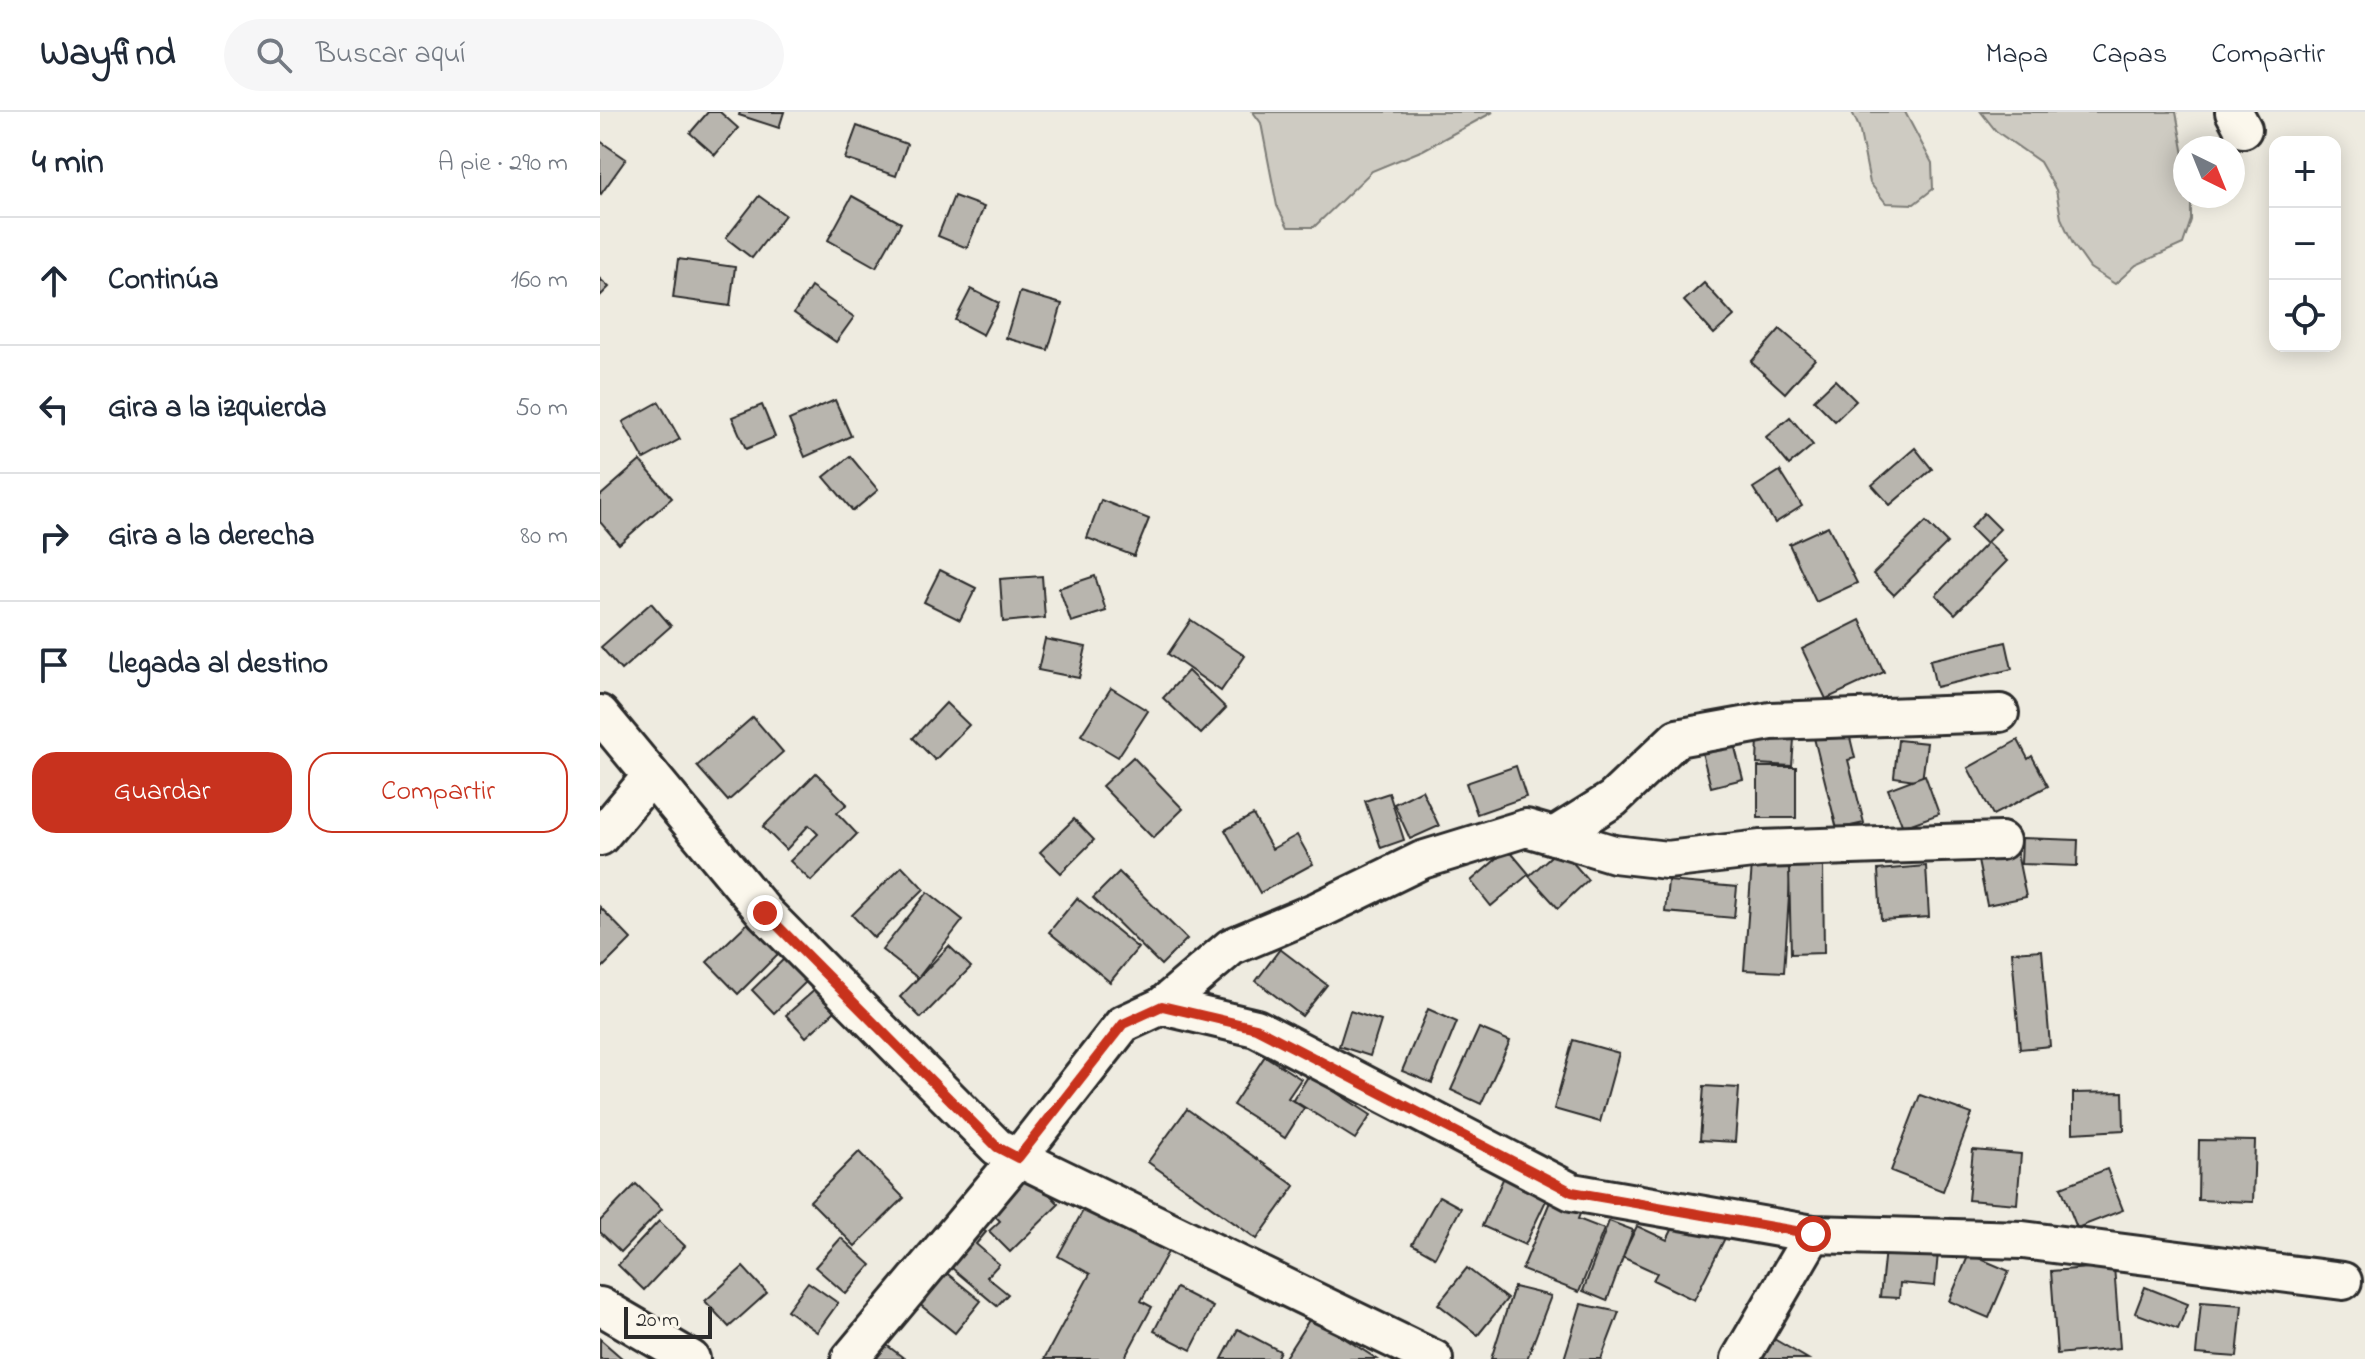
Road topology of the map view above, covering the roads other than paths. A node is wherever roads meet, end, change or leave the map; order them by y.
1 (2000, 713) dead end
2 (600, 714) edge
3 (651, 776) junction
4 (1554, 836) junction
5 (600, 837) edge
6 (2001, 841) dead end
7 (1162, 1006) junction
8 (1018, 1158) junction
9 (1813, 1234) junction
10 (2343, 1281) dead end
11 (600, 1306) edge
12 (691, 1359) edge
13 (850, 1359) edge
14 (1434, 1359) edge
15 (1740, 1359) edge

1 - 4 street
2 - 3 street
3 - 5 street
3 - 8 street
4 - 6 street
4 - 7 street
7 - 8 street
7 - 9 street
8 - 13 street
8 - 14 street
9 - 10 street
9 - 15 street
11 - 12 street

